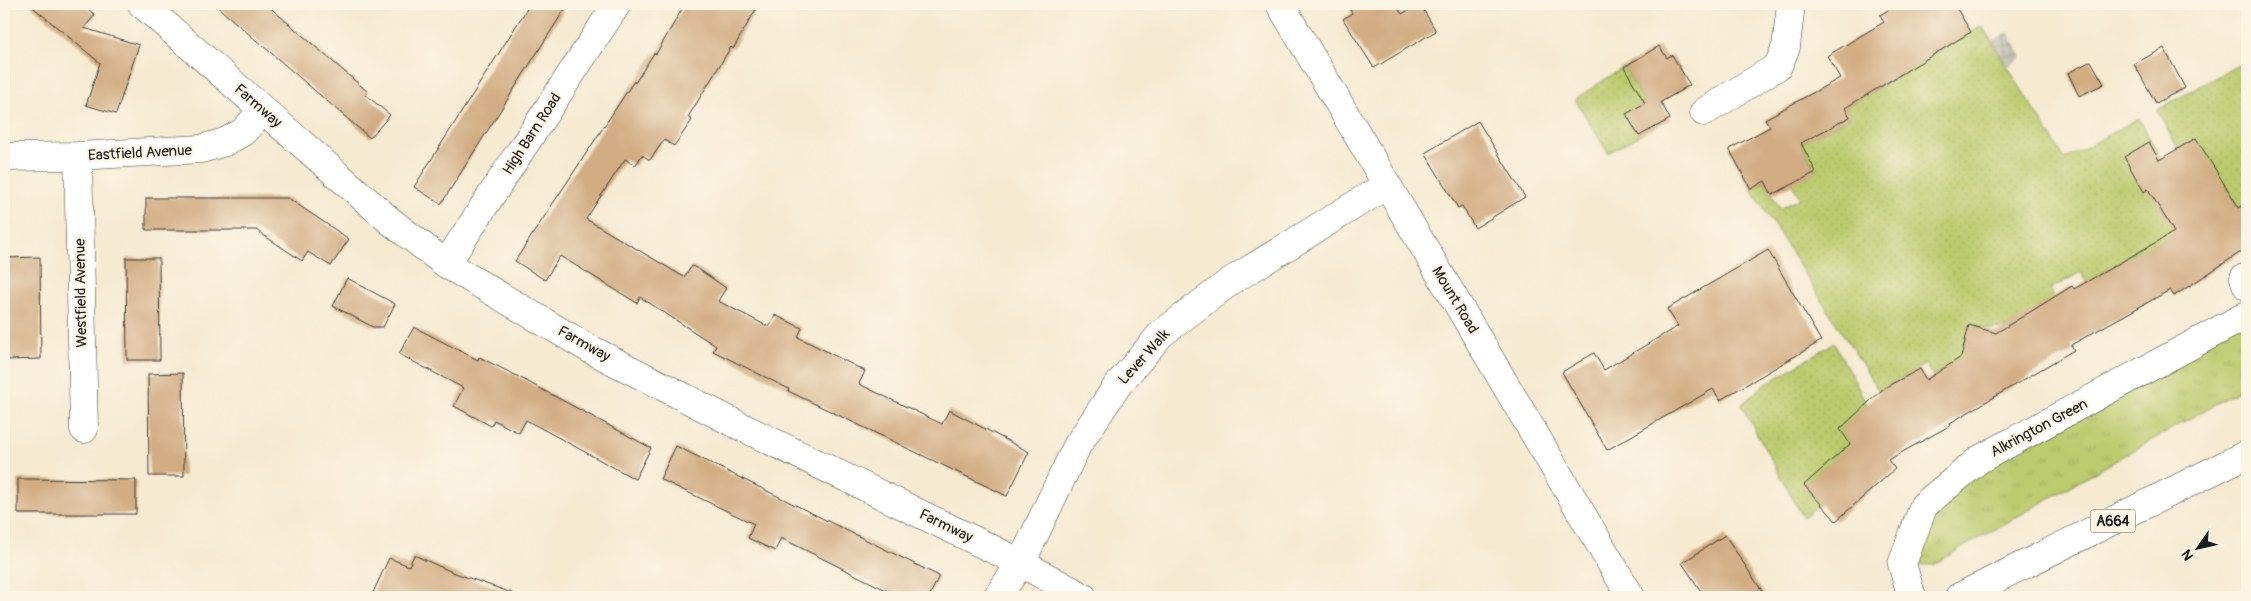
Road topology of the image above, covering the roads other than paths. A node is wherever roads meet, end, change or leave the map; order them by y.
1 (142, 4) edge
2 (617, 4) edge
3 (1280, 4) edge
4 (1790, 4) edge
5 (263, 110) junction
6 (1704, 112) dead end
7 (4, 156) edge
8 (78, 156) junction
9 (1388, 185) junction
10 (446, 264) junction
11 (2247, 315) edge
12 (84, 429) dead end
13 (2247, 454) edge
14 (1021, 562) junction
15 (998, 597) edge
16 (1083, 597) edge
17 (1630, 597) edge
18 (1912, 597) edge
19 (1959, 597) edge

1 - 5 street, Farmway
2 - 10 street, High Barn Road
3 - 9 street, Mount Road
4 - 6 street
5 - 8 street, Eastfield Avenue
5 - 10 street, Farmway
7 - 8 street, Eastfield Avenue
8 - 12 street, Westfield Avenue
9 - 14 street, Lever Walk
9 - 17 street, Mount Road
10 - 14 street, Farmway
11 - 18 street, Alkrington Green
13 - 19 street, A664
14 - 15 street, Lever Walk
14 - 16 street, Farmway

